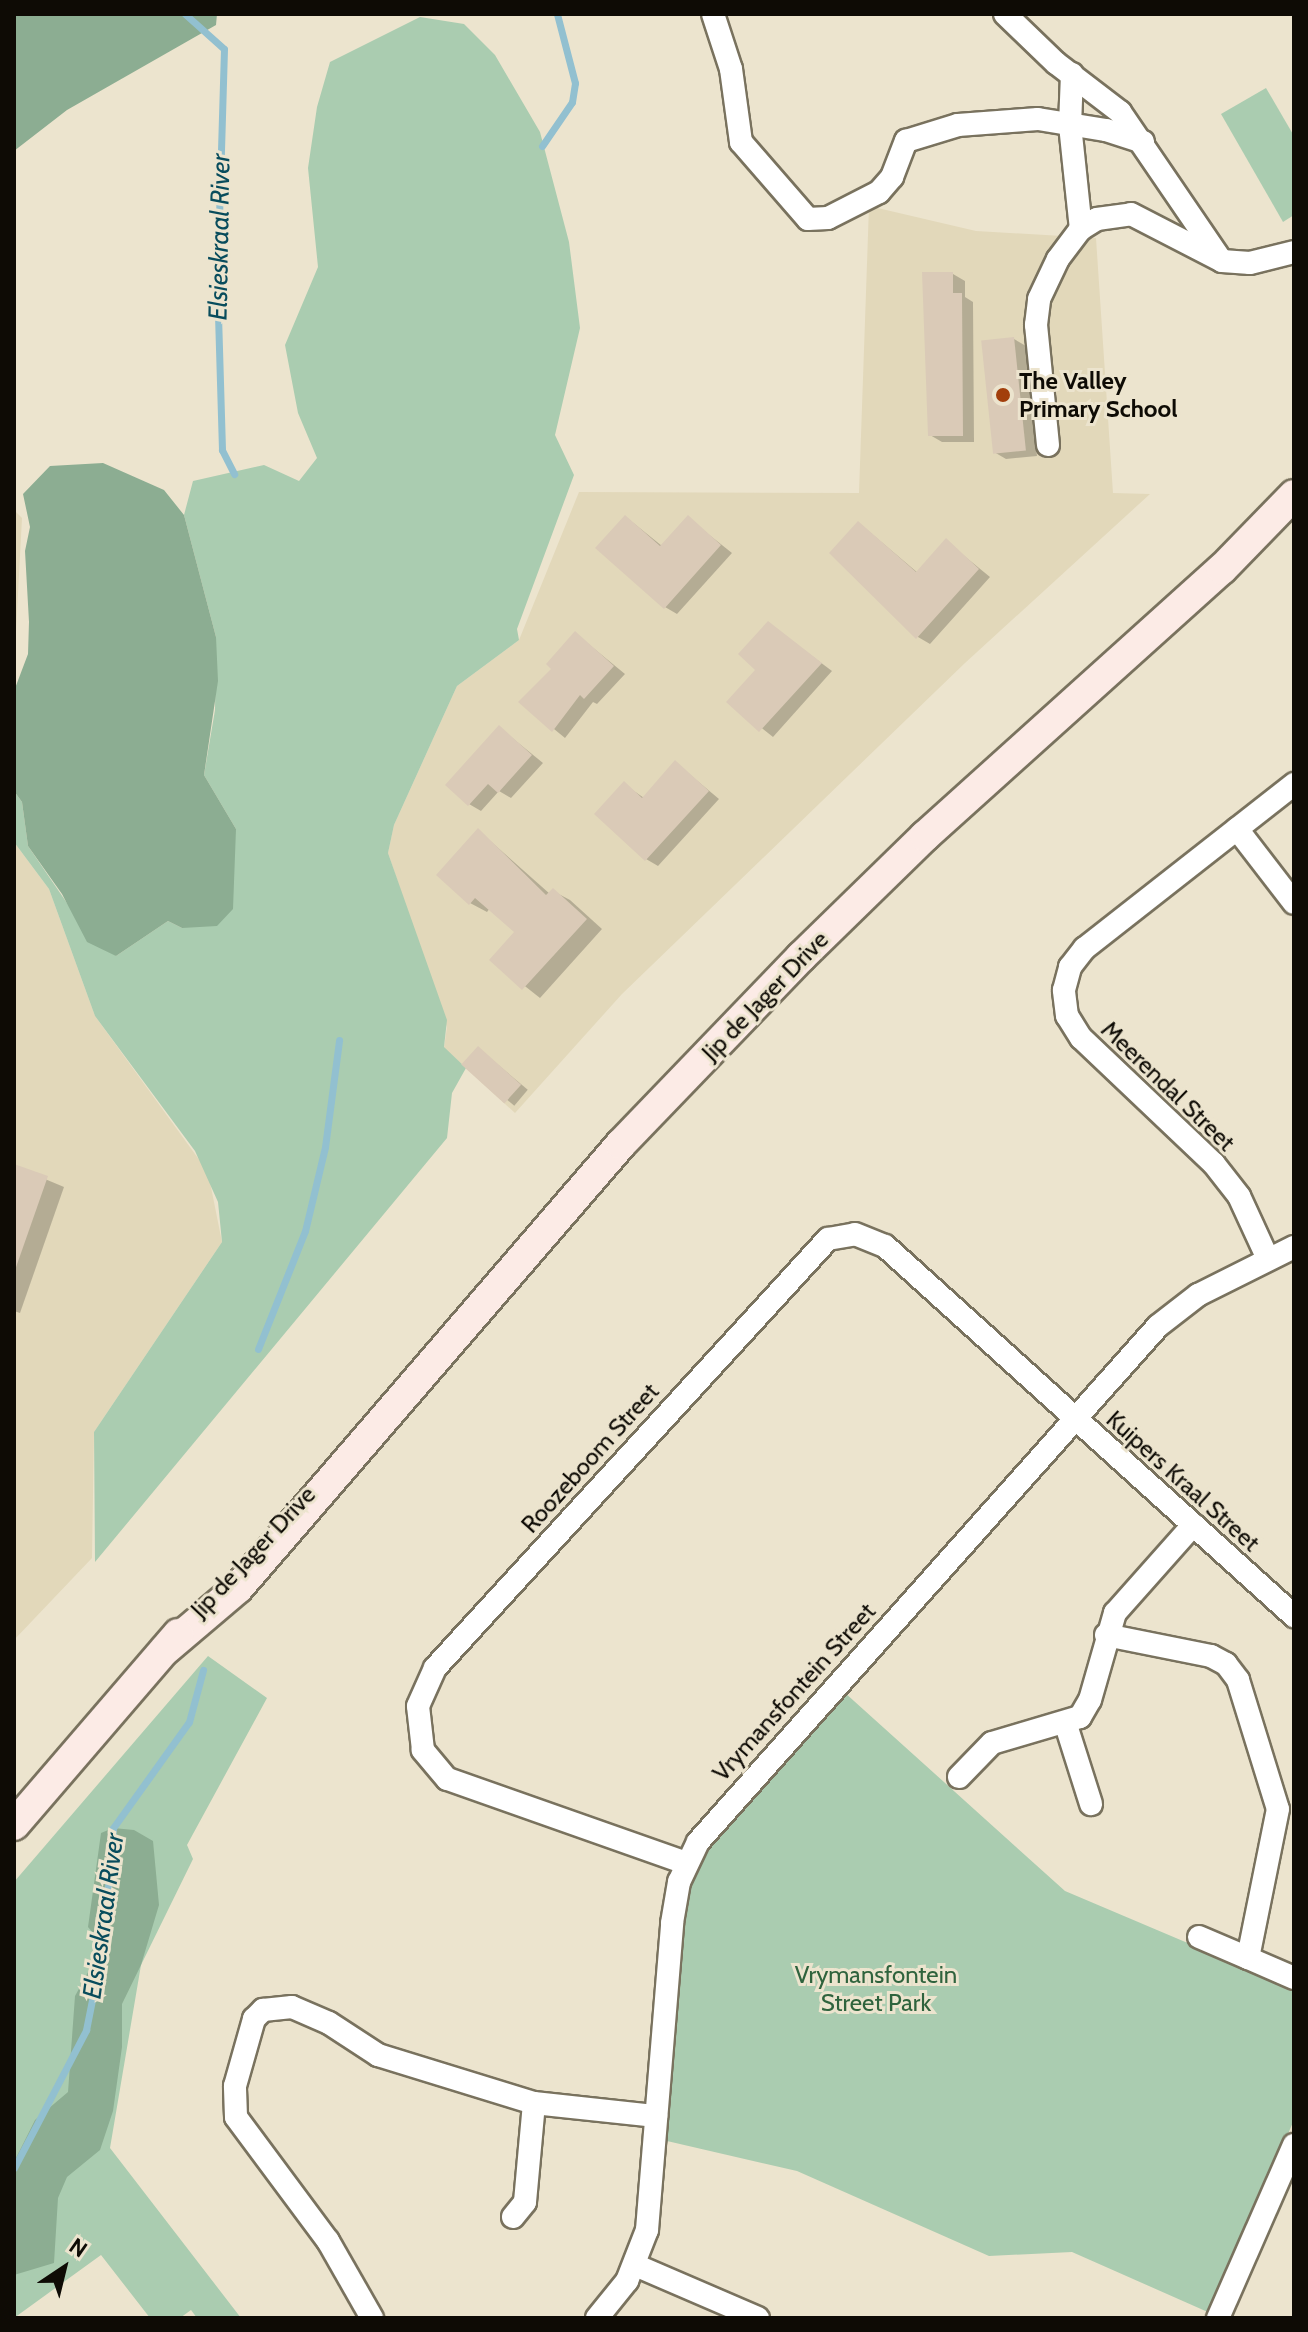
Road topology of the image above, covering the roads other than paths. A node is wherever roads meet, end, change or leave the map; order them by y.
1 (713, 14) edge
2 (1005, 14) edge
3 (1072, 74) junction
4 (1070, 125) junction
5 (1143, 142) junction
6 (1081, 229) junction
7 (1294, 252) edge
8 (1222, 261) junction
9 (1048, 445) dead end
10 (1294, 495) edge
11 (1294, 515) edge
12 (1222, 569) junction
13 (1294, 784) edge
14 (1237, 829) junction
15 (1294, 903) edge
16 (1294, 1247) edge
17 (1268, 1259) junction
18 (1074, 1418) junction
19 (1193, 1525) junction
20 (1294, 1616) edge
21 (1106, 1635) junction
22 (1066, 1725) junction
23 (959, 1777) dead end
24 (1091, 1804) dead end
25 (14, 1825) edge
26 (686, 1863) junction
27 (1199, 1937) dead end
28 (1248, 1958) junction
29 (1294, 1978) edge
30 (534, 2103) junction
31 (656, 2116) junction
32 (1294, 2145) edge
33 (513, 2217) dead end
34 (635, 2265) junction
35 (372, 2318) edge
36 (597, 2318) edge
37 (758, 2318) edge
38 (1218, 2318) edge

1 - 4 street
2 - 3 street
3 - 4 street
3 - 5 street
4 - 5 street
4 - 6 street
5 - 8 street
6 - 8 street
6 - 9 street
7 - 8 street
10 - 12 main road, Jip de Jager Drive
11 - 12 main road, Jip de Jager Drive
12 - 25 main road, Jip de Jager Drive
13 - 14 street, Meerendal Street
14 - 15 street
14 - 17 street, Meerendal Street
16 - 17 street, Vrymansfontein Street
17 - 18 street, Vrymansfontein Street
18 - 19 street, Kuipers Kraal Street
18 - 26 street, Vrymansfontein Street
18 - 26 street, Roozeboom Street
19 - 20 street, Kuipers Kraal Street
19 - 21 street
21 - 22 street
21 - 28 street
22 - 23 street
22 - 24 street
26 - 31 street, Vrymansfontein Street
27 - 28 street
28 - 29 street
30 - 31 street
30 - 33 street
30 - 35 street
31 - 34 street, Vrymansfontein Street
32 - 38 street
34 - 36 street, Vrymansfontein Street
34 - 37 street

